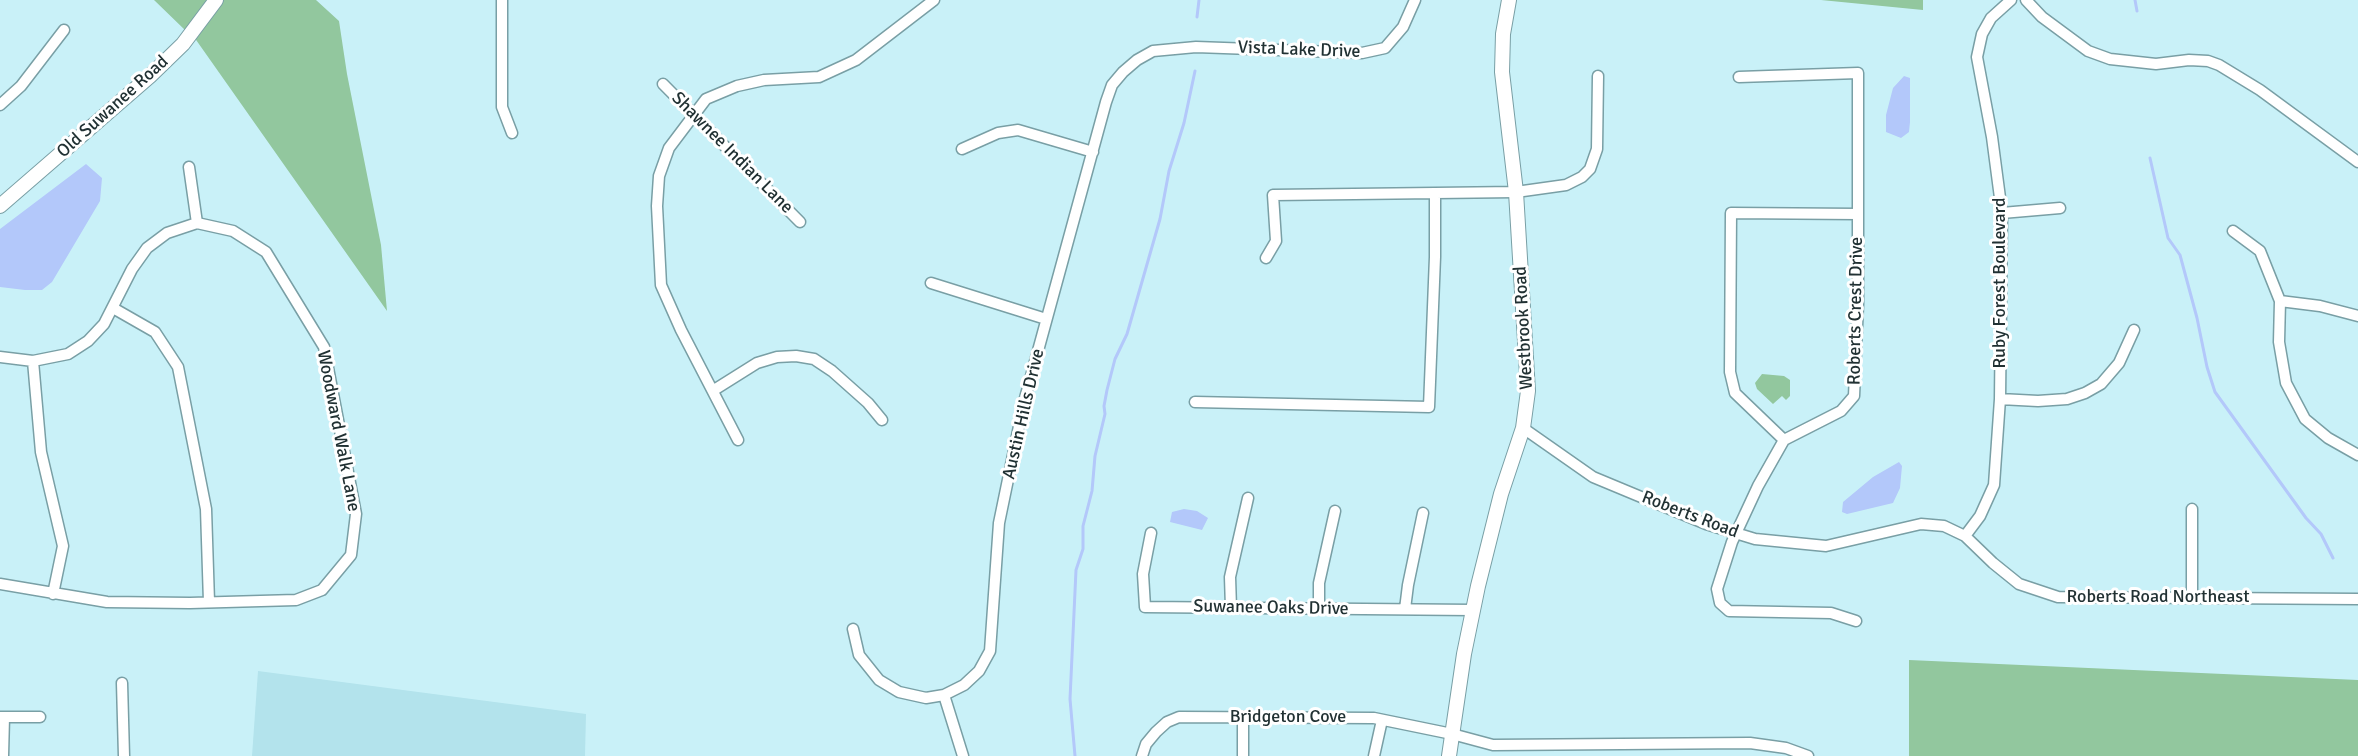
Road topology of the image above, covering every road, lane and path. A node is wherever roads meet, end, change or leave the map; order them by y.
1 (216, 0) edge
2 (502, 0) edge
3 (934, 0) edge
4 (1415, 0) edge
5 (1509, 0) edge
6 (2011, 0) edge
7 (2026, 0) edge
8 (64, 30) dead end
9 (1192, 47) joint
10 (1598, 76) dead end
11 (1739, 77) dead end
12 (663, 84) dead end
13 (0, 105) edge
14 (693, 115) junction
15 (512, 133) dead end
16 (962, 149) dead end
17 (1093, 152) junction
18 (2358, 162) edge
19 (189, 167) dead end
20 (1516, 192) junction
21 (1435, 193) junction
22 (0, 206) edge
23 (2060, 208) dead end
24 (2002, 213) junction
25 (1858, 214) junction
26 (197, 222) junction
27 (800, 222) dead end
28 (2233, 231) dead end
29 (1266, 258) dead end
30 (931, 283) dead end
31 (2280, 301) junction
32 (113, 308) junction
33 (2358, 316) edge
34 (1046, 319) junction
35 (2134, 330) dead end
36 (0, 357) edge
37 (33, 361) junction
38 (714, 390) junction
39 (2001, 399) junction
40 (1195, 402) dead end
41 (882, 420) dead end
42 (1523, 428) junction
43 (738, 440) dead end
44 (1784, 440) junction
45 (2358, 455) edge
46 (1248, 498) dead end
47 (2192, 508) dead end
48 (1335, 511) dead end
49 (1423, 513) dead end
50 (1944, 526) joint
51 (1151, 533) dead end
52 (1735, 534) junction
53 (1965, 536) junction
54 (0, 584) edge
55 (53, 594) junction
56 (2192, 597) junction
57 (2358, 599) edge
58 (209, 602) junction
59 (1231, 608) junction
60 (1319, 609) junction
61 (1405, 609) junction
62 (1473, 610) junction
63 (1856, 621) dead end
64 (853, 629) dead end
65 (122, 682) dead end
66 (944, 695) junction
67 (2, 717) edge
68 (40, 717) dead end
69 (1243, 717) junction
70 (1382, 720) junction
71 (1452, 734) junction
72 (3, 756) edge
73 (124, 756) edge
74 (963, 756) edge
75 (1142, 756) edge
76 (1243, 756) edge
77 (1374, 756) edge
78 (1449, 756) edge
79 (1808, 756) edge

1 - 22 street, Old Suwanee Road
2 - 15 street
3 - 14 street
4 - 9 street, Vista Lake Drive
5 - 20 street, Westbrook Road
6 - 24 street, Ruby Forest Boulevard
7 - 18 street
8 - 13 street
9 - 17 street, Austin Hills Drive
10 - 20 street
11 - 25 street, Roberts Crest Drive
12 - 14 street, Shawnee Indian Lane
14 - 27 street, Shawnee Indian Lane
14 - 38 street
16 - 17 street
17 - 34 street, Austin Hills Drive
19 - 26 street
20 - 21 street
20 - 42 street, Westbrook Road
21 - 29 street
21 - 40 street
23 - 24 street
24 - 39 street, Ruby Forest Boulevard
25 - 44 street, Roberts Crest Drive
25 - 44 street, Roberts Crest Drive
26 - 32 street
26 - 58 street, Woodward Walk Lane
28 - 31 street
30 - 34 street
31 - 33 street
31 - 45 street
32 - 37 street
32 - 58 street
34 - 66 street, Austin Hills Drive
35 - 39 street
36 - 37 street
37 - 55 street
38 - 41 street
38 - 43 street
39 - 53 street, Ruby Forest Boulevard
42 - 52 street, Roberts Road
42 - 62 street, Westbrook Road
44 - 52 street
46 - 59 street
47 - 56 street
48 - 60 street
49 - 61 street
50 - 52 street, Roberts Road
50 - 53 street, Roberts Road Northeast
51 - 59 street, Suwanee Oaks Drive
52 - 63 street
53 - 56 street, Roberts Road Northeast
54 - 55 street, Woodward Walk Lane
55 - 58 street, Woodward Walk Lane
56 - 57 street, Roberts Road Northeast
59 - 60 street, Suwanee Oaks Drive
60 - 61 street, Suwanee Oaks Drive
61 - 62 street, Suwanee Oaks Drive
62 - 71 street, Westbrook Road
64 - 66 street, Austin Hills Drive
65 - 73 street
66 - 74 street
67 - 68 street
67 - 72 street
69 - 70 street, Bridgeton Cove
69 - 75 street, Bridgeton Cove
69 - 76 street
70 - 71 street, Bridgeton Cove
70 - 77 street
71 - 78 street, Westbrook Road
71 - 79 street, Bridgeton Cove

